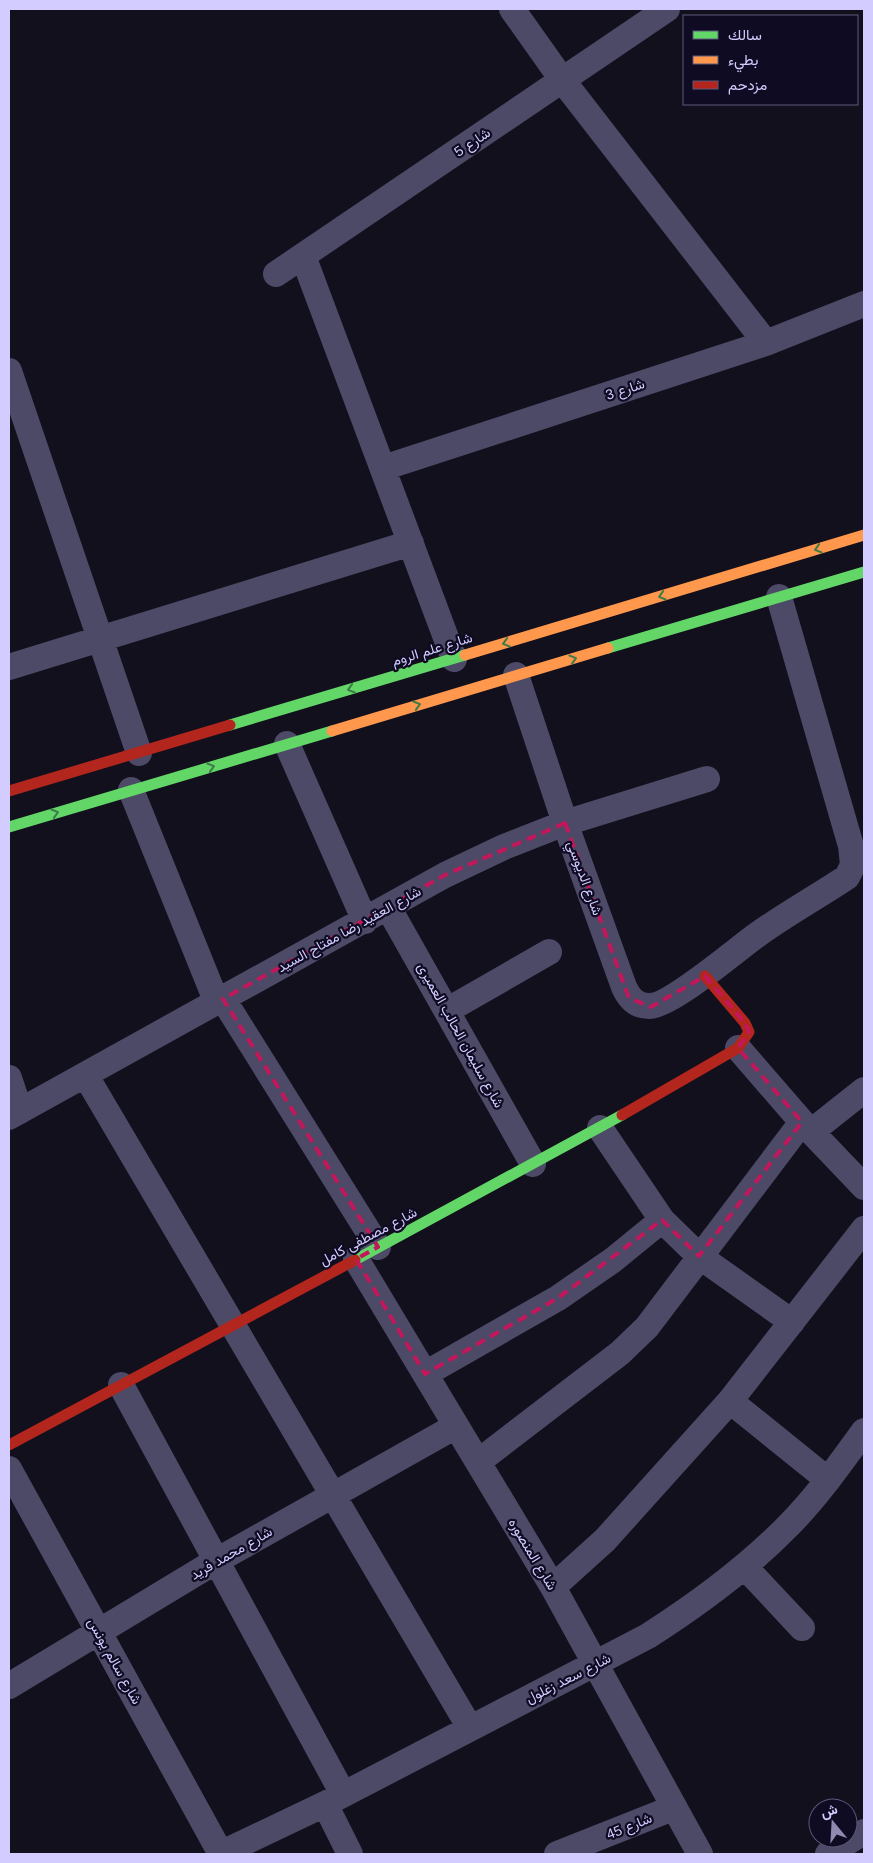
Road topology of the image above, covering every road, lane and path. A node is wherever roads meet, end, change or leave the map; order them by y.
1 (512, 9) edge
2 (667, 9) edge
3 (562, 81) junction
4 (303, 256) junction
5 (276, 274) dead end
6 (864, 304) edge
7 (766, 343) junction
8 (9, 371) edge
9 (383, 468) junction
10 (864, 536) edge
11 (411, 543) junction
12 (864, 572) edge
13 (780, 597) junction
14 (99, 640) junction
15 (454, 659) junction
16 (9, 667) edge
17 (516, 675) junction
18 (287, 744) junction
19 (139, 752) junction
20 (707, 779) dead end
21 (131, 790) junction
22 (9, 792) edge
23 (564, 822) junction
24 (9, 827) edge
25 (388, 907) junction
26 (365, 921) junction
27 (549, 952) dead end
28 (705, 976) junction
29 (220, 1001) junction
30 (448, 1010) junction
31 (738, 1048) junction
32 (86, 1076) junction
33 (9, 1078) edge
34 (864, 1090) edge
35 (14, 1114) edge
36 (806, 1127) junction
37 (600, 1128) junction
38 (533, 1164) junction
39 (864, 1187) edge
40 (662, 1220) junction
41 (864, 1229) edge
42 (367, 1253) junction
43 (698, 1256) junction
44 (792, 1322) junction
45 (233, 1326) junction
46 (425, 1374) junction
47 (120, 1385) junction
48 (730, 1401) junction
49 (456, 1426) junction
50 (864, 1431) edge
51 (9, 1444) edge
52 (478, 1462) junction
53 (9, 1469) edge
54 (828, 1480) junction
55 (333, 1495) junction
56 (216, 1561) junction
57 (745, 1566) junction
58 (553, 1588) junction
59 (802, 1628) dead end
60 (98, 1631) junction
61 (594, 1664) junction
62 (9, 1686) edge
63 (470, 1728) junction
64 (334, 1799) junction
65 (673, 1808) junction
66 (864, 1832) edge
67 (220, 1854) edge
68 (350, 1854) edge
69 (557, 1854) edge
70 (700, 1854) edge
71 (828, 1854) edge

1 - 3 street
2 - 3 street, شارع 5
3 - 4 street, شارع 5
3 - 7 street
4 - 5 street, شارع 5
4 - 9 street
6 - 7 street, شارع 3
7 - 9 street, شارع 3
8 - 14 street
9 - 11 street
10 -> 15 street, شارع علم الروم
11 - 14 street
11 - 15 street
12 - 13 street
17 -> 13 street
13 - 28 street
14 - 16 street
14 - 19 street
15 -> 19 street, شارع علم الروم
18 -> 17 street
17 - 23 street, شارع الديوسي
21 -> 18 street
18 - 26 street
19 - 22 street, شارع علم الروم
20 - 23 street, شارع العقيد رضا مفتاح السيد
24 -> 21 street
21 - 29 street, شارع المنصوره
23 - 25 street, شارع العقيد رضا مفتاح السيد
23 - 28 street, شارع الديوسي
25 - 26 street, شارع العقيد رضا مفتاح السيد
25 - 30 street, شارع سليمان الحالب العميرى
26 - 29 street, شارع العقيد رضا مفتاح السيد
27 - 30 street
28 - 31 street
29 - 32 street, شارع العقيد رضا مفتاح السيد
29 - 42 street, شارع المنصوره
30 - 38 street, شارع سليمان الحالب العميرى
31 - 36 street
31 - 37 street, شارع مصطفى كامل
32 - 35 street, شارع العقيد رضا مفتاح السيد
32 - 45 street
33 - 35 street
34 - 36 street
36 - 39 street
36 - 43 street
37 - 38 street, شارع مصطفى كامل
37 - 40 street
38 - 42 street, شارع مصطفى كامل
40 - 43 street
40 - 46 street
41 - 44 street
42 - 45 street, شارع مصطفى كامل
42 - 46 street, شارع المنصوره
43 - 44 street
43 - 52 street
44 - 48 street
45 - 47 street, شارع مصطفى كامل
45 - 55 street
46 - 49 street, شارع المنصوره
47 - 51 street, شارع مصطفى كامل
47 - 56 street
48 - 54 street
48 - 58 street
49 - 52 street, شارع المنصوره
49 - 55 street, شارع محمد فريد
50 - 54 street, شارع سعد زغلول
52 - 58 street, شارع المنصوره
53 - 60 street, شارع سالم يونس
54 - 57 street, شارع سعد زغلول
55 - 56 street, شارع محمد فريد
55 - 63 street
56 - 60 street, شارع محمد فريد
56 - 64 street
57 - 59 street
57 - 61 street, شارع سعد زغلول
58 - 61 street, شارع المنصوره
60 - 62 street, شارع محمد فريد
60 - 67 street, شارع سالم يونس
61 - 63 street, شارع سعد زغلول
61 - 65 street, شارع المنصوره
63 - 64 street, شارع سعد زغلول
64 - 67 street, شارع سعد زغلول
64 - 68 street
65 - 69 street, شارع 45
65 - 70 street, شارع المنصوره
66 - 71 street

